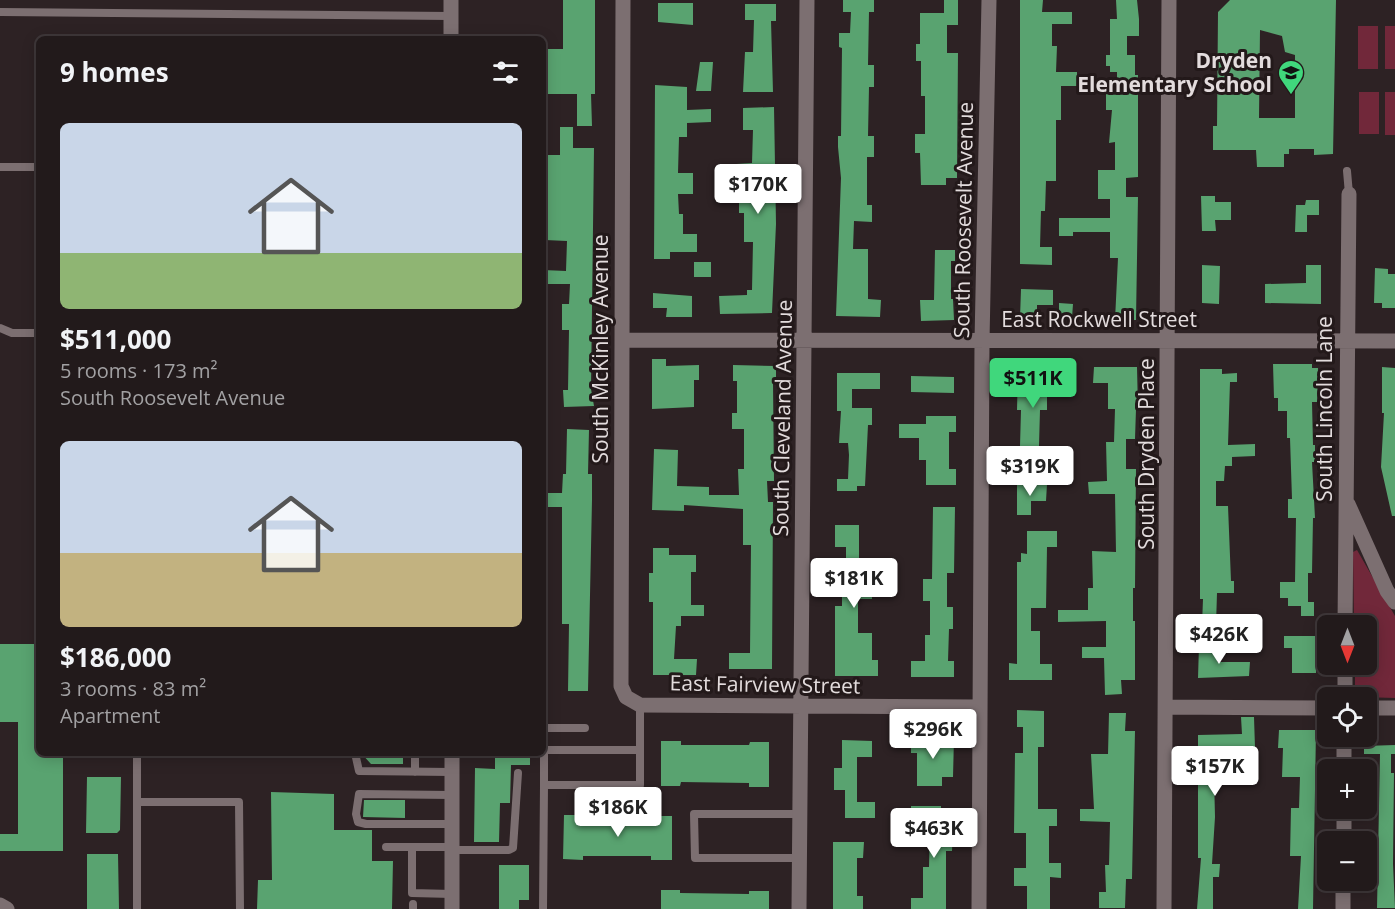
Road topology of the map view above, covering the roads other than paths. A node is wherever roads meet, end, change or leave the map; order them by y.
1 (451, 0) edge
2 (623, 0) edge
3 (807, 0) edge
4 (989, 0) edge
5 (1170, 0) edge
6 (0, 12) edge
7 (451, 16) junction
8 (451, 36) edge
9 (0, 166) edge
10 (36, 167) edge
11 (1347, 171) dead end
12 (1349, 194) joint
13 (0, 328) edge
14 (36, 333) edge
15 (622, 340) junction
16 (806, 340) junction
17 (1346, 340) junction
18 (982, 341) junction
19 (1168, 341) junction
20 (1395, 341) edge
21 (1346, 499) junction
22 (1395, 602) edge
23 (1345, 615) edge
24 (626, 697) joint
25 (640, 705) junction
26 (979, 706) junction
27 (1166, 707) junction
28 (801, 708) junction
29 (1317, 708) edge
30 (1377, 708) edge
31 (1395, 708) edge
32 (546, 728) edge
33 (585, 728) dead end
34 (546, 750) edge
35 (640, 750) junction
36 (136, 756) edge
37 (356, 756) edge
38 (415, 756) edge
39 (452, 756) edge
40 (544, 756) edge
41 (415, 772) junction
42 (452, 772) junction
43 (518, 772) dead end
44 (544, 784) junction
45 (452, 795) junction
46 (137, 802) junction
47 (800, 814) junction
48 (452, 824) junction
49 (386, 847) dead end
50 (412, 847) junction
51 (452, 848) junction
52 (800, 858) junction
53 (1343, 891) edge
54 (452, 902) edge
55 (0, 905) edge
56 (7, 909) edge
57 (137, 909) edge
58 (240, 909) edge
59 (543, 909) edge
60 (799, 909) edge
61 (979, 909) edge
62 (1164, 909) edge
63 (1343, 909) edge

1 - 7 street
2 - 15 street, South McKinley Avenue
3 - 16 street, South Cleveland Avenue
4 - 18 street, South Roosevelt Avenue
5 - 19 street, South Dryden Place
6 - 7 lane
7 - 8 street
9 - 10 lane
11 - 12 lane
12 - 17 street, South Lincoln Lane
13 - 14 lane
15 - 16 street, East Rockwell Street
15 - 24 street, South McKinley Avenue
16 - 18 street, East Rockwell Street
16 - 28 street, South Cleveland Avenue
17 - 19 street, East Rockwell Street
17 - 20 street, East Rockwell Street
17 - 21 street, South Lincoln Lane
18 - 19 street, East Rockwell Street
18 - 26 street, South Roosevelt Avenue
19 - 27 street, South Dryden Place
21 - 22 street
21 - 23 street, South Lincoln Lane
24 - 25 street, East Fairview Street
25 - 28 street, East Fairview Street
25 - 35 lane
26 - 28 street, East Fairview Street
26 - 61 street, South Roosevelt Avenue
27 - 29 street
27 - 62 street, South Dryden Place
28 - 47 street, South Cleveland Avenue
30 - 31 street
32 - 33 lane
34 - 35 lane
35 - 44 lane
36 - 46 lane
37 - 41 lane
38 - 41 lane
39 - 42 street
40 - 44 lane
41 - 42 lane
42 - 45 street
43 - 51 lane
44 - 59 lane
45 - 48 street
45 - 48 lane
46 - 57 lane
46 - 58 lane
47 - 52 street, South Cleveland Avenue
47 - 52 lane
48 - 51 street
49 - 50 lane
50 - 51 lane
50 - 54 lane
51 - 54 street
52 - 60 street, South Cleveland Avenue
53 - 63 street
55 - 56 street

